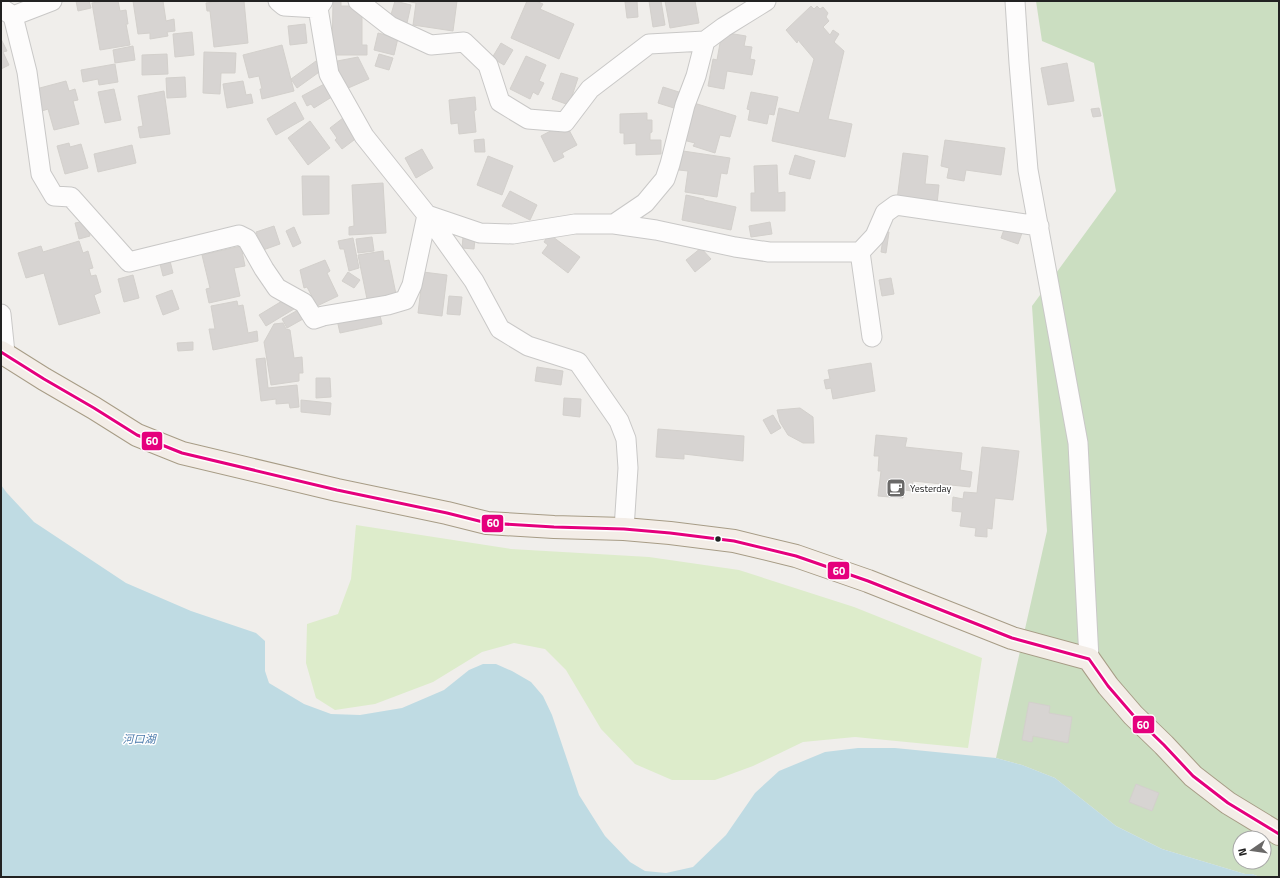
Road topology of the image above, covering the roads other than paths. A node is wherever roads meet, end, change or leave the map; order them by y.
1 (52, 1) edge
2 (278, 1) edge
3 (358, 1) edge
4 (766, 1) edge
5 (1015, 1) edge
6 (320, 5) edge
7 (7, 12) edge
8 (706, 41) junction
9 (427, 215) junction
10 (614, 224) junction
11 (1039, 226) junction
12 (860, 252) junction
13 (1, 314) edge
14 (872, 337) dead end
15 (3, 352) edge
16 (624, 528) junction
17 (1089, 659) junction
18 (1279, 834) edge

1 - 7 street
2 - 6 street
3 - 8 street
4 - 8 street
5 - 11 street
6 - 9 street
7 - 9 street
8 - 10 street
9 - 10 street
9 - 16 street
10 - 12 street
11 - 12 street
11 - 17 street
12 - 14 street
13 - 15 street
15 - 16 main road
16 - 17 main road
17 - 18 main road

